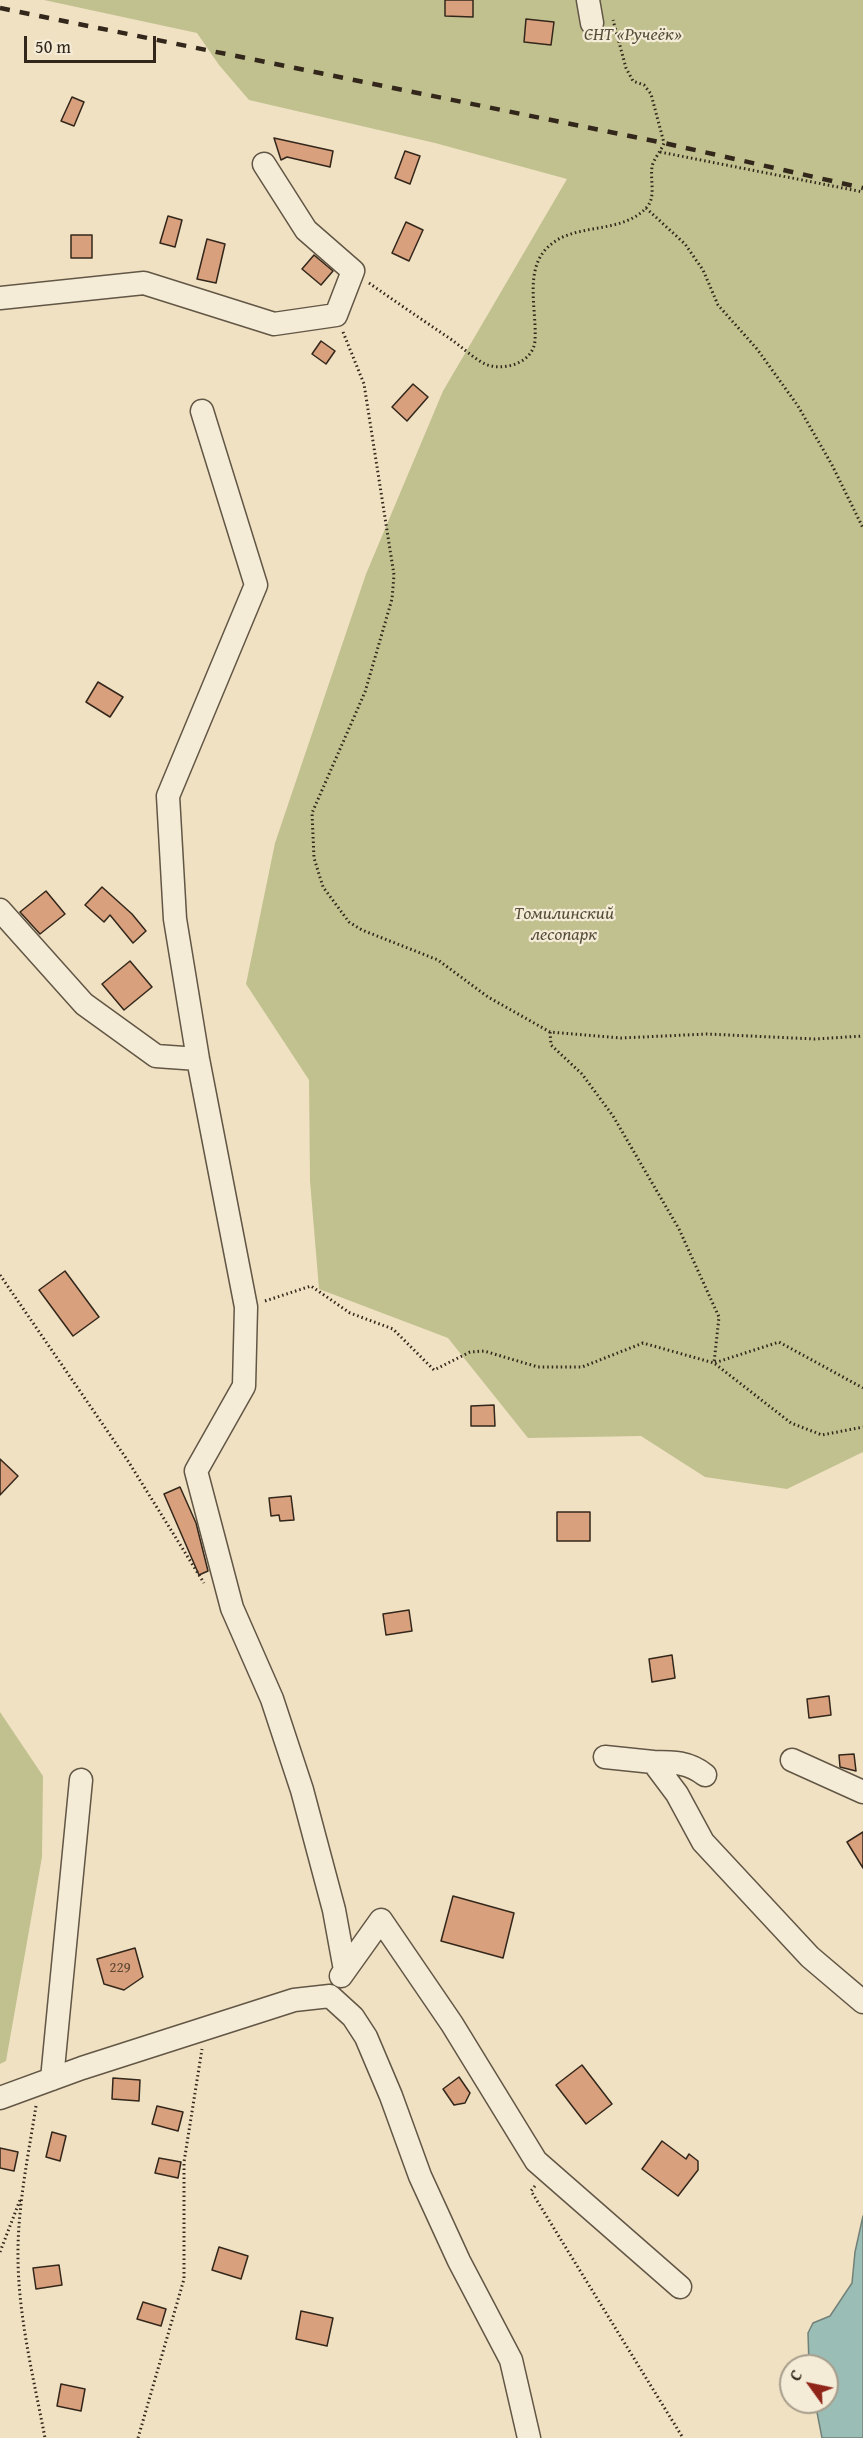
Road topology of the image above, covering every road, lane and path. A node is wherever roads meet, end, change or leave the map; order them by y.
1 (588, 0) edge
2 (601, 17) joint
3 (660, 152) junction
4 (264, 164) dead end
5 (863, 192) edge
6 (646, 208) junction
7 (353, 271) junction
8 (0, 298) edge
9 (336, 315) junction
10 (202, 411) dead end
11 (863, 528) edge
12 (0, 910) edge
13 (550, 1032) junction
14 (863, 1036) edge
15 (198, 1059) junction
16 (0, 1275) edge
17 (246, 1307) junction
18 (714, 1363) junction
19 (863, 1388) edge
20 (863, 1427) edge
21 (232, 1608) junction
22 (605, 1757) dead end
23 (792, 1760) dead end
24 (653, 1762) junction
25 (705, 1775) dead end
26 (81, 1780) dead end
27 (863, 1792) edge
28 (345, 1970) junction
29 (330, 1996) junction
30 (863, 2002) edge
31 (206, 2028) junction
32 (45, 2081) junction
33 (0, 2098) edge
34 (547, 2170) junction
35 (22, 2195) junction
36 (0, 2252) edge
37 (680, 2287) dead end
38 (45, 2438) edge
39 (138, 2438) edge
40 (529, 2438) edge
41 (683, 2438) edge

1 - 2 street
2 - 3 path
3 - 5 path
3 - 6 path
4 - 7 street
6 - 7 path
6 - 11 path
7 - 9 street
8 - 9 street
9 - 13 path
10 - 15 street
12 - 15 street
13 - 14 path
13 - 18 path
15 - 17 street
16 - 21 path
17 - 18 path
17 - 21 street
18 - 19 path
18 - 20 path
21 - 28 street
22 - 24 street
23 - 27 street
24 - 25 street
24 - 30 street
26 - 32 street
28 - 29 street
28 - 34 street
29 - 31 street
29 - 40 street
31 - 32 street
31 - 39 path
32 - 33 street
32 - 35 path
34 - 37 street
34 - 41 path
35 - 36 path
35 - 38 path

